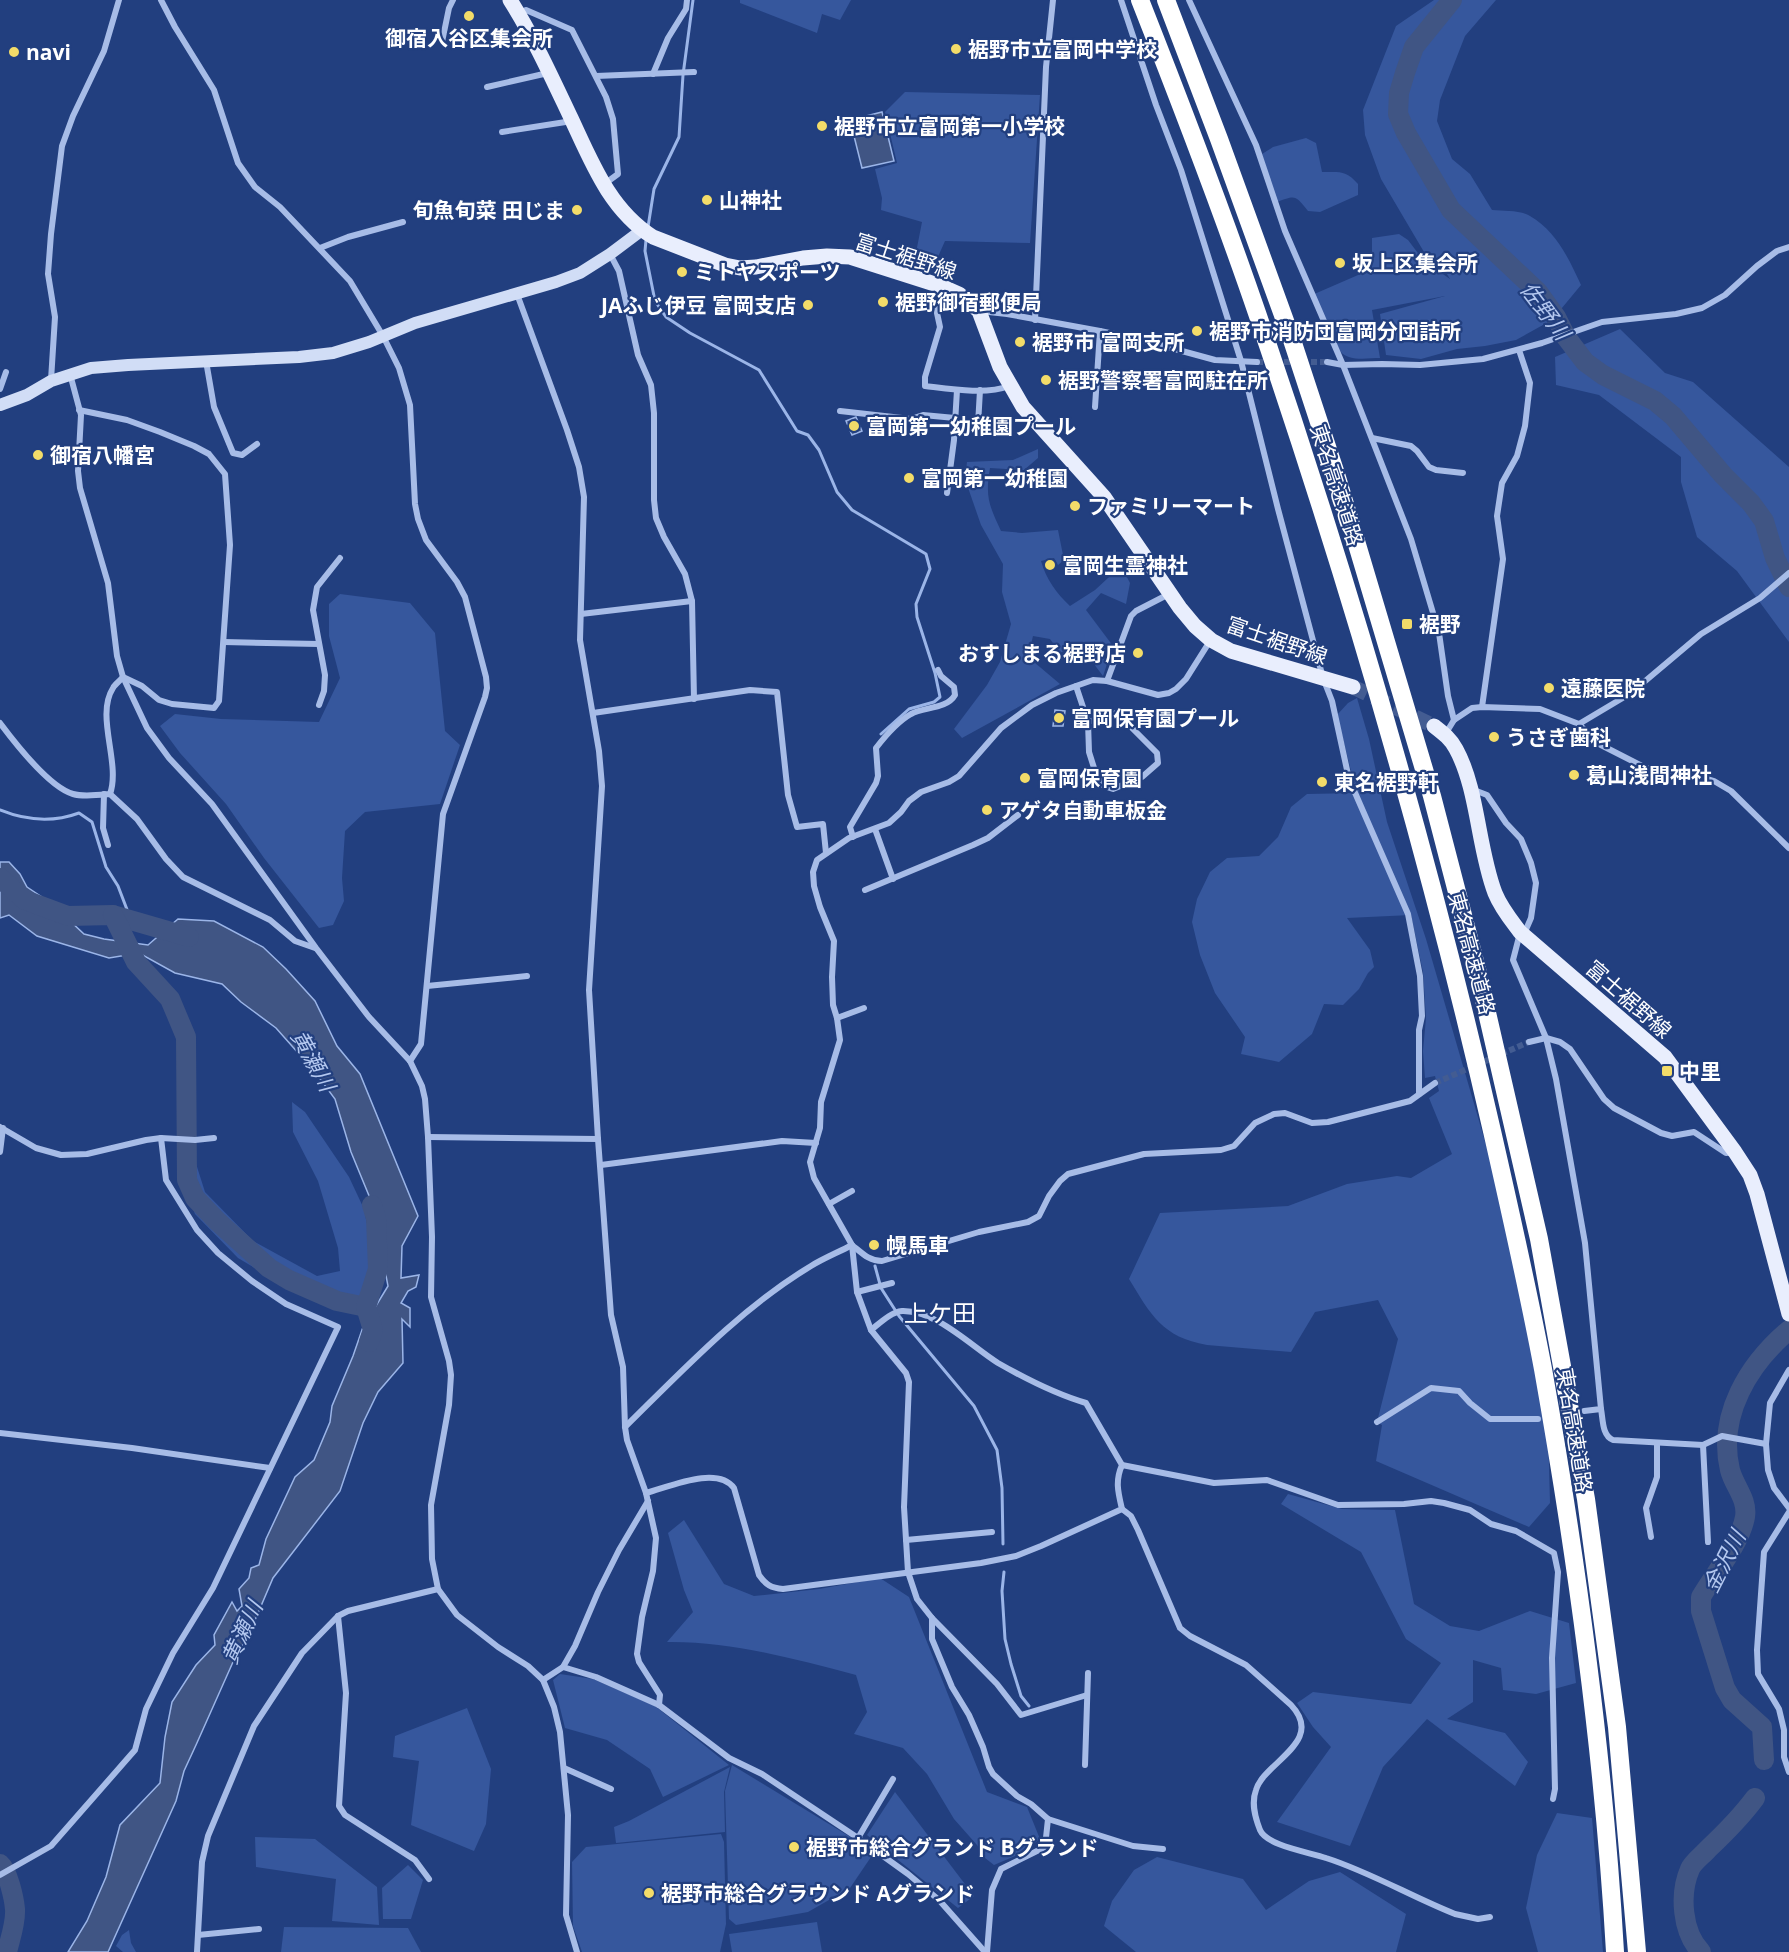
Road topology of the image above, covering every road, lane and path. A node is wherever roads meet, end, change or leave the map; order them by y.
1 (119, 0) edge
2 (161, 0) edge
3 (453, 0) edge
4 (510, 0) edge
5 (687, 0) edge
6 (1053, 0) edge
7 (1121, 0) edge
8 (1140, 0) edge
9 (1166, 0) edge
10 (1189, 0) edge
11 (519, 14) junction
12 (442, 42) dead end
13 (694, 72) dead end
14 (549, 73) junction
15 (653, 74) junction
16 (596, 76) junction
17 (487, 87) dead end
18 (572, 121) junction
19 (502, 132) dead end
20 (603, 185) junction
21 (403, 222) dead end
22 (642, 230) junction
23 (1789, 247) edge
24 (320, 248) junction
25 (610, 254) junction
26 (941, 286) junction
27 (517, 293) junction
28 (980, 311) junction
29 (1035, 320) junction
30 (1100, 331) junction
31 (383, 336) junction
32 (1519, 350) junction
33 (206, 361) junction
34 (1241, 361) junction
35 (1257, 362) tunnel mouth
36 (1327, 362) tunnel mouth
37 (1343, 365) junction
38 (6, 372) dead end
39 (70, 374) junction
40 (51, 381) junction
41 (1009, 386) junction
42 (0, 389) edge
43 (957, 390) junction
44 (980, 390) junction
45 (0, 405) edge
46 (1095, 407) dead end
47 (79, 410) junction
48 (840, 411) dead end
49 (955, 418) junction
50 (978, 425) dead end
51 (1372, 438) junction
52 (256, 444) dead end
53 (1463, 473) dead end
54 (947, 493) dead end
55 (340, 558) dead end
56 (1789, 573) edge
57 (1170, 594) junction
58 (692, 601) junction
59 (580, 614) junction
60 (1211, 640) junction
61 (224, 642) junction
62 (319, 645) junction
63 (938, 670) dead end
64 (123, 677) junction
65 (1323, 678) junction
66 (1107, 681) junction
67 (1076, 686) junction
68 (1353, 687) tunnel mouth
69 (694, 699) junction
70 (319, 705) dead end
71 (1482, 707) junction
72 (593, 713) junction
73 (1454, 720) junction
74 (1088, 722) junction
75 (0, 723) edge
76 (1579, 724) junction
77 (1440, 730) joint
78 (1470, 789) junction
79 (107, 794) junction
80 (1018, 816) dead end
81 (875, 829) junction
82 (853, 837) junction
83 (108, 845) dead end
84 (1789, 848) edge
85 (826, 853) junction
86 (893, 879) junction
87 (865, 890) dead end
88 (1522, 934) junction
89 (315, 948) junction
90 (527, 976) dead end
91 (427, 986) junction
92 (864, 1008) dead end
93 (837, 1018) junction
94 (1546, 1038) junction
95 (1529, 1042) tunnel mouth
96 (410, 1061) junction
97 (1435, 1083) tunnel mouth
98 (1419, 1094) junction
99 (2, 1128) edge
100 (428, 1137) junction
101 (161, 1138) junction
102 (214, 1138) dead end
103 (598, 1138) junction
104 (816, 1143) junction
105 (0, 1152) edge
106 (1736, 1152) junction
107 (601, 1165) junction
108 (852, 1191) dead end
109 (829, 1204) junction
110 (852, 1245) junction
111 (892, 1283) dead end
112 (857, 1292) junction
113 (1789, 1313) edge
114 (871, 1330) junction
115 (1789, 1370) edge
116 (1601, 1409) junction
117 (1584, 1411) dead end
118 (1538, 1419) dead end
119 (1377, 1422) dead end
120 (625, 1427) junction
121 (0, 1432) edge
122 (1657, 1443) junction
123 (1766, 1444) junction
124 (1703, 1445) junction
125 (1122, 1465) junction
126 (270, 1468) junction
127 (646, 1493) junction
128 (648, 1501) junction
129 (1789, 1508) edge
130 (1122, 1509) junction
131 (1789, 1512) edge
132 (992, 1532) dead end
133 (1651, 1537) dead end
134 (906, 1540) junction
135 (1708, 1542) dead end
136 (908, 1572) junction
137 (438, 1589) junction
138 (338, 1616) junction
139 (932, 1618) junction
140 (563, 1667) junction
141 (1088, 1673) dead end
142 (543, 1680) junction
143 (1087, 1695) junction
144 (659, 1705) junction
145 (1085, 1765) dead end
146 (564, 1768) junction
147 (1789, 1772) edge
148 (893, 1779) dead end
149 (611, 1789) dead end
150 (1553, 1799) dead end
151 (1048, 1819) junction
152 (858, 1838) junction
153 (1163, 1849) dead end
154 (3, 1873) edge
155 (429, 1879) dead end
156 (1490, 1917) dead end
157 (259, 1929) dead end
158 (198, 1935) junction
159 (197, 1952) edge
160 (577, 1952) edge
161 (986, 1952) edge
162 (1615, 1952) edge
163 (1637, 1952) edge

1 - 40 street
2 - 24 street
3 - 12 street
4 - 11 main road, 富士裾野線
5 - 15 street
6 - 29 street
7 - 34 street
8 - 162 highway, 東名高速道路
9 - 163 highway, 東名高速道路
10 - 37 street
11 - 14 main road, 富士裾野線
11 - 16 street
13 - 15 street
14 - 17 street
14 - 18 main road, 富士裾野線
15 - 16 street
16 - 20 street
18 - 19 street
18 - 20 main road, 富士裾野線
20 - 22 main road, 富士裾野線
21 - 24 street
22 - 25 street
22 - 26 main road, 富士裾野線
23 - 32 street
24 - 31 street
25 - 27 street
25 - 58 street
26 - 28 main road, 富士裾野線
26 - 43 street
27 - 31 street
27 - 59 street
28 - 29 street
28 - 41 main road, 富士裾野線
29 - 30 street
30 - 34 street
30 - 46 street
31 - 33 street
31 - 91 street
32 - 37 street
32 - 71 street
33 - 39 street
33 - 52 street
34 - 35 street
34 - 65 street
36 - 37 street
37 - 51 street
38 - 42 street
39 - 40 street
39 - 47 street
40 - 45 street
41 - 44 street
41 - 57 main road, 富士裾野線
43 - 44 street
43 - 49 street
44 - 50 street
47 - 61 street
47 - 64 street
48 - 49 street
49 - 54 street
51 - 53 street
51 - 73 street
55 - 62 street
56 - 76 street
57 - 60 main road, 富士裾野線
57 - 66 street
58 - 59 street
58 - 69 street
59 - 72 street
60 - 65 main road, 富士裾野線
60 - 66 street
61 - 62 street
61 - 64 street
62 - 70 street
63 - 82 street
64 - 79 street
64 - 89 street
65 - 68 main road, 富士裾野線
65 - 98 street
66 - 67 street
67 - 74 street
67 - 81 street
69 - 72 street
69 - 85 street
71 - 73 street
71 - 76 street
72 - 103 street
73 - 77 street
74 - 74 street
75 - 79 street
76 - 84 street
77 - 78 main road, 富士裾野線
78 - 88 main road, 富士裾野線
78 - 88 street
79 - 83 street
79 - 89 street
80 - 86 street
81 - 82 street
81 - 86 street
82 - 85 street
85 - 93 street
86 - 87 street
88 - 94 street
88 - 106 main road, 富士裾野線
89 - 96 street
90 - 91 street
91 - 96 street
92 - 93 street
93 - 104 street
94 - 95 street
94 - 106 street
94 - 116 street
96 - 100 street
97 - 98 street
98 - 110 street
99 - 101 street
99 - 105 street
100 - 103 street
100 - 137 street
101 - 102 street
101 - 126 street
103 - 107 street
104 - 107 street
104 - 109 street
106 - 113 main road, 富士裾野線
107 - 120 street
108 - 109 street
109 - 110 street
110 - 112 street
110 - 120 street
111 - 112 street
112 - 114 street
114 - 125 street
114 - 134 street
115 - 123 street
116 - 117 street
116 - 122 street
118 - 119 street
120 - 127 street
121 - 126 street
122 - 124 street
122 - 133 street
123 - 124 street
123 - 129 street
124 - 135 street
125 - 130 street
125 - 150 street
126 - 154 street
127 - 128 street
127 - 136 street
128 - 140 street
128 - 144 street
130 - 136 street
130 - 156 street
131 - 147 street
132 - 134 street
134 - 136 street
136 - 139 street
137 - 138 street
137 - 142 street
138 - 155 street
138 - 158 street
139 - 143 street
139 - 151 street
140 - 142 street
140 - 144 street
141 - 143 street
142 - 146 street
143 - 145 street
144 - 152 street
146 - 149 street
146 - 160 street
148 - 152 street
151 - 153 street
151 - 161 street
152 - 161 street
157 - 158 street
158 - 159 street

